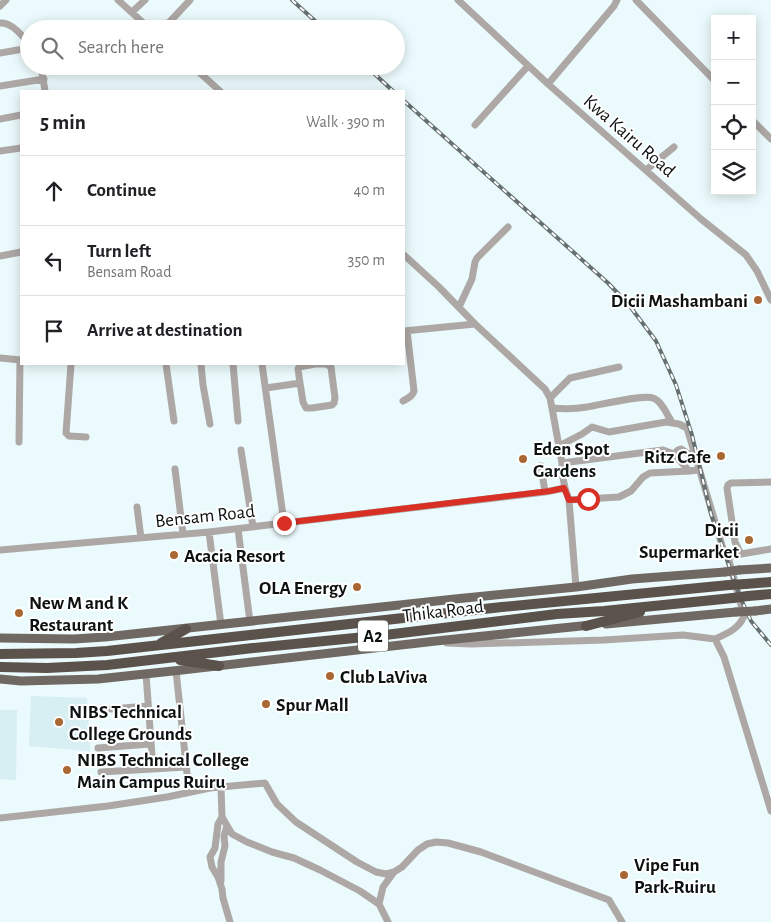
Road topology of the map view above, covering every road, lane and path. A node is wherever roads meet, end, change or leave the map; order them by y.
1 (6, 0) edge
2 (118, 0) edge
3 (145, 0) edge
4 (190, 0) edge
5 (458, 0) edge
6 (618, 0) edge
7 (636, 0) edge
8 (0, 6) edge
9 (132, 12) junction
10 (140, 20) edge
11 (171, 20) edge
12 (0, 23) edge
13 (20, 34) edge
14 (20, 49) edge
15 (0, 52) edge
16 (528, 66) junction
17 (43, 75) edge
18 (202, 75) edge
19 (711, 77) edge
20 (44, 79) junction
21 (548, 84) junction
22 (0, 86) edge
23 (45, 90) edge
24 (219, 90) edge
25 (20, 115) edge
26 (0, 119) edge
27 (756, 124) edge
28 (475, 125) dead end
29 (771, 139) edge
30 (674, 147) dead end
31 (20, 148) edge
32 (0, 151) edge
33 (646, 170) junction
34 (508, 227) dead end
35 (20, 252) edge
36 (0, 256) edge
37 (405, 256) edge
38 (771, 300) edge
39 (459, 307) junction
40 (475, 324) junction
41 (405, 331) edge
42 (0, 358) edge
43 (20, 360) edge
44 (21, 365) edge
45 (71, 365) edge
46 (166, 365) edge
47 (201, 365) edge
48 (233, 365) edge
49 (262, 365) edge
50 (310, 365) edge
51 (328, 365) edge
52 (619, 367) dead end
53 (300, 383) junction
54 (266, 388) junction
55 (550, 398) junction
56 (403, 401) dead end
57 (552, 408) junction
58 (174, 421) dead end
59 (238, 421) dead end
60 (672, 422) junction
61 (210, 424) dead end
62 (86, 438) dead end
63 (19, 442) dead end
64 (559, 446) junction
65 (241, 450) dead end
66 (674, 454) junction
67 (696, 459) junction
68 (562, 463) junction
69 (541, 466) dead end
70 (175, 469) dead end
71 (699, 470) junction
72 (688, 472) junction
73 (771, 482) edge
74 (564, 488) junction
75 (545, 492) junction
76 (569, 500) junction
77 (137, 507) dead end
78 (284, 523) junction
79 (254, 527) junction
80 (238, 529) junction
81 (210, 532) junction
82 (183, 534) junction
83 (141, 538) junction
84 (771, 549) edge
85 (0, 550) edge
86 (741, 554) junction
87 (728, 557) junction
88 (771, 568) edge
89 (771, 582) edge
90 (576, 587) junction
91 (771, 594) edge
92 (672, 604) junction
93 (771, 609) edge
94 (250, 622) junction
95 (221, 624) junction
96 (586, 626) junction
97 (186, 628) junction
98 (0, 638) edge
99 (715, 639) junction
100 (436, 641) junction
101 (158, 645) junction
102 (5, 655) edge
103 (168, 658) junction
104 (219, 666) junction
105 (0, 667) edge
106 (176, 671) junction
107 (146, 674) junction
108 (0, 679) edge
109 (148, 706) junction
110 (112, 709) dead end
111 (150, 744) junction
112 (98, 748) dead end
113 (186, 768) junction
114 (152, 769) junction
115 (101, 772) dead end
116 (221, 787) junction
117 (189, 792) junction
118 (771, 811) edge
119 (222, 817) junction
120 (0, 818) edge
121 (227, 826) junction
122 (394, 872) junction
123 (221, 884) junction
124 (379, 904) junction
125 (230, 922) edge
126 (388, 922) edge
127 (622, 922) edge

1 - 8 street
2 - 9 street
3 - 9 street
4 - 11 street
5 - 16 street, Kwa Kairu Road
6 - 21 street
7 - 19 street
9 - 10 street
12 - 13 street
14 - 15 street
16 - 21 street, Kwa Kairu Road
16 - 28 street
17 - 20 street
18 - 24 street
20 - 22 street
20 - 23 street
21 - 33 street, Kwa Kairu Road
25 - 26 street
27 - 29 street
30 - 33 street
31 - 32 street
33 - 38 street, Kwa Kairu Road
34 - 39 street
35 - 36 street
37 - 39 street
39 - 40 street
40 - 41 street
40 - 55 street
41 - 56 street
42 - 43 street
44 - 63 street
45 - 62 street
46 - 58 street
47 - 61 street
48 - 59 street
49 - 54 street
50 - 53 street
51 - 53 street
52 - 55 street
53 - 54 street
54 - 78 street
55 - 57 street
57 - 60 street
57 - 64 street
60 - 64 street
60 - 67 street
64 - 68 street
65 - 79 street
66 - 67 street
66 - 68 street
66 - 72 street
67 - 71 street
68 - 74 street
69 - 75 street
70 - 82 street
71 - 72 street
71 - 87 street
72 - 76 street
73 - 86 street
74 - 75 street, Bensam Road
74 - 76 street
75 - 78 street, Bensam Road
76 - 90 street
77 - 83 street
78 - 79 street, Bensam Road
79 - 80 street, Bensam Road
80 - 81 street, Bensam Road
80 - 94 street
81 - 82 street, Bensam Road
81 - 95 street
82 - 83 street, Bensam Road
83 - 85 street, Bensam Road
84 - 86 street
86 - 87 street
87 - 99 street
88 - 90 main road, Thika Road, bridge
89 - 101 highway, Thika Road / A2, bridge
90 - 94 main road, Thika Road
91 - 92 highway, Thika Road / A2, bridge
92 - 96 highway
92 - 103 highway, Thika Road / A2
93 - 96 main road, Thika Road, bridge
94 - 95 main road, Thika Road
95 - 97 main road, Thika Road
96 - 100 main road, Thika Road
97 - 98 main road, Thika Road
97 - 101 highway
99 - 100 street
99 - 118 street
100 - 104 main road, Thika Road
101 - 102 highway, Thika Road / A2
103 - 104 highway
103 - 105 highway, Thika Road / A2
104 - 106 main road, Thika Road
106 - 107 main road, Thika Road
106 - 113 street
107 - 108 main road, Thika Road
107 - 109 street
109 - 110 street
109 - 111 street
111 - 112 street
111 - 114 street
113 - 114 street
113 - 117 street
114 - 115 street
116 - 117 street
116 - 119 street
116 - 122 street
117 - 120 street
119 - 121 street
119 - 123 street
121 - 123 street
121 - 124 street
122 - 124 street
122 - 127 street
123 - 125 street
124 - 126 street

